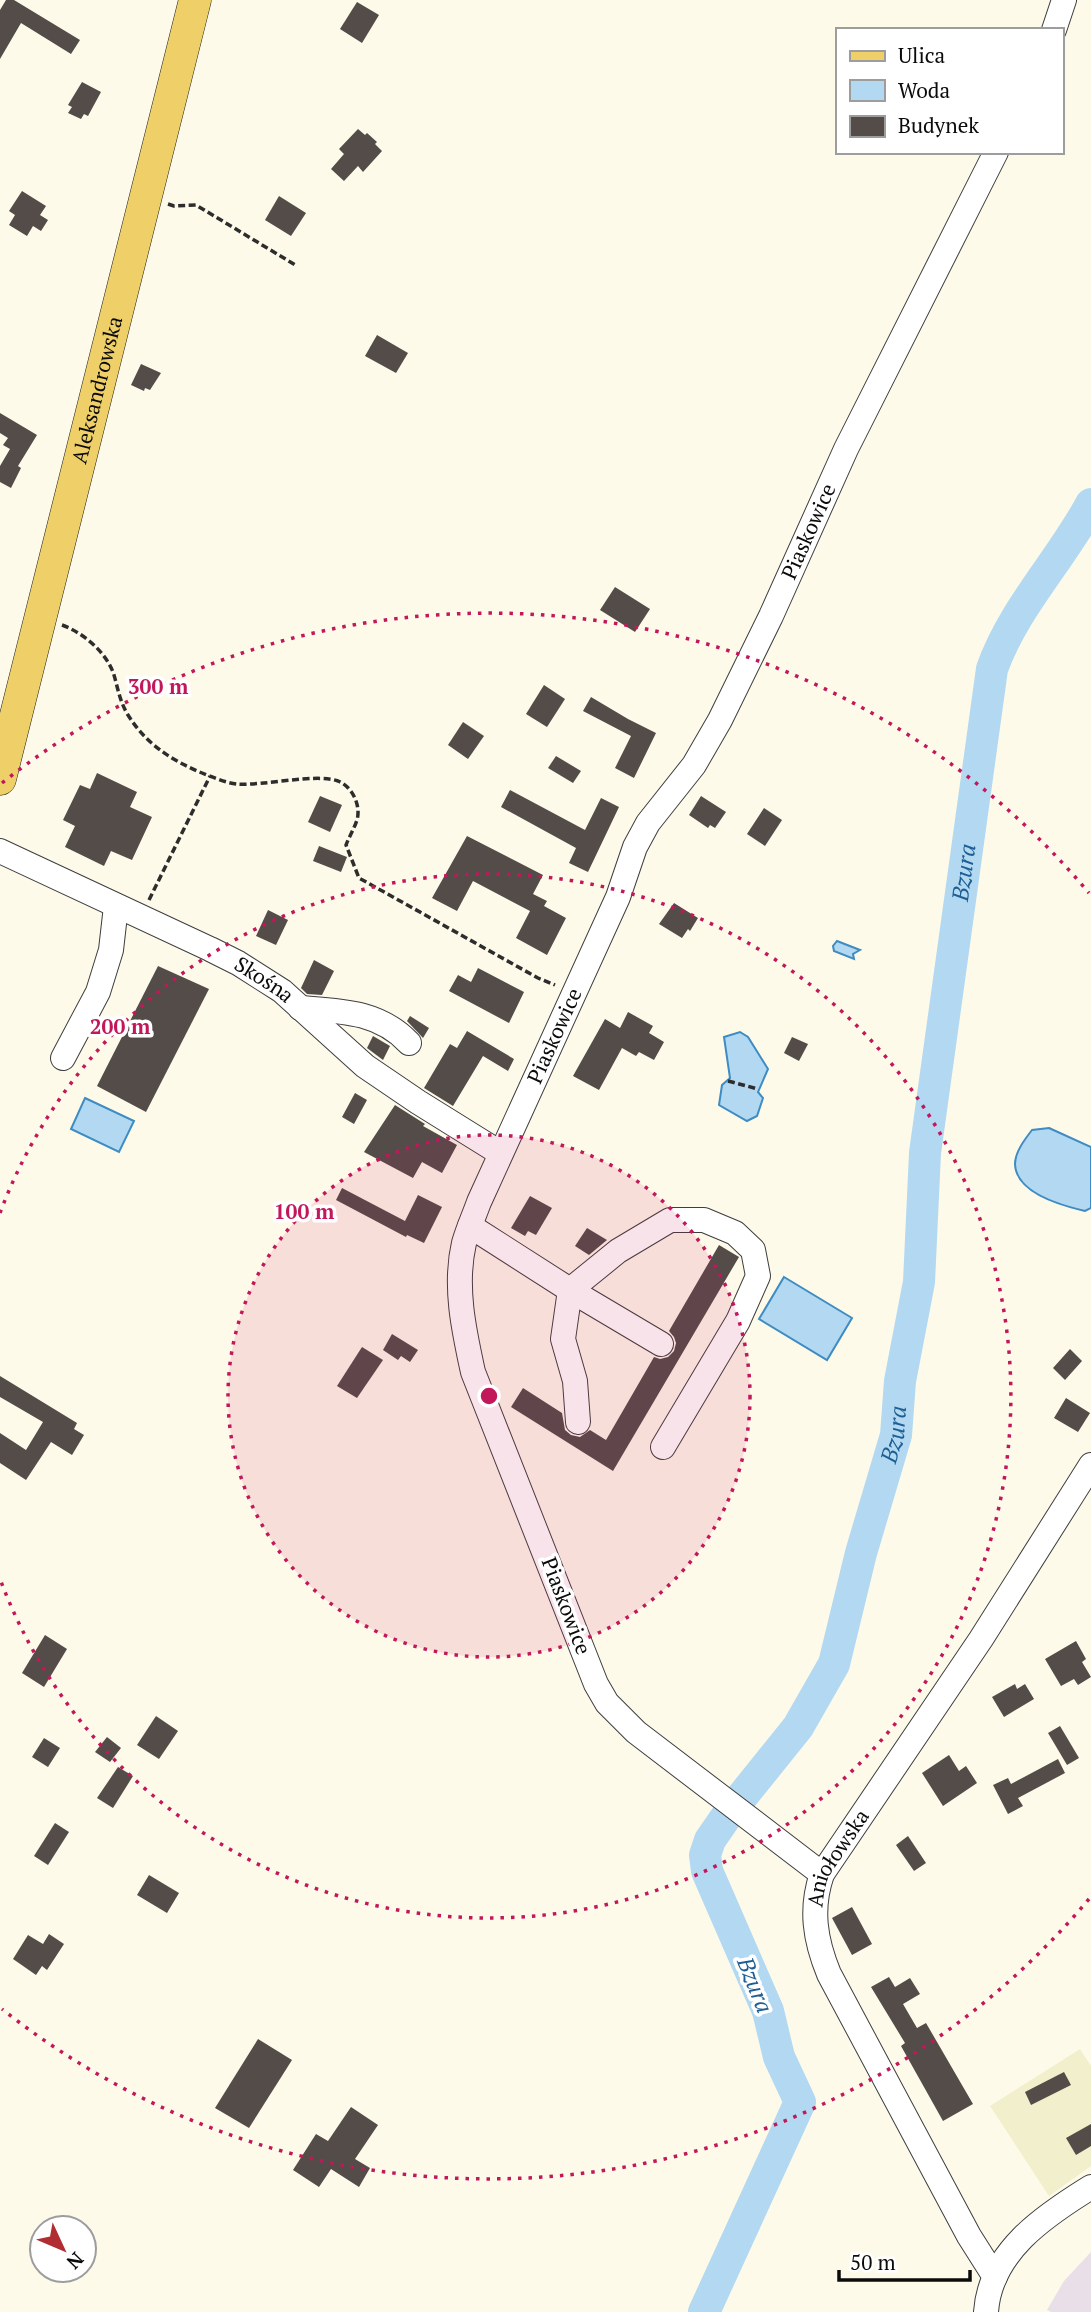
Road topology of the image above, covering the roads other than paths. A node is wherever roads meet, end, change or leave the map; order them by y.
1 (195, 0) edge
2 (1064, 0) edge
3 (1055, 28) edge
4 (995, 154) edge
5 (0, 779) edge
6 (0, 851) edge
7 (117, 906) junction
8 (300, 1008) junction
9 (409, 1043) dead end
10 (63, 1059) dead end
11 (500, 1153) junction
12 (470, 1226) junction
13 (570, 1290) junction
14 (662, 1344) dead end
15 (578, 1422) dead end
16 (663, 1447) dead end
17 (1091, 1465) edge
18 (822, 1874) junction
19 (1091, 2187) edge
20 (995, 2277) junction
21 (986, 2312) edge

1 - 5 main road, Aleksandrowska
2 - 3 street
4 - 11 street, Piaskowice
6 - 7 street, Skośna
7 - 8 street, Skośna
7 - 10 street
8 - 9 street
8 - 11 street, Skośna
11 - 12 street, Piaskowice
12 - 13 street
12 - 18 street, Piaskowice
13 - 14 street
13 - 15 street
13 - 16 street
17 - 18 street, Aniołowska
18 - 20 street, Aniołowska
19 - 20 street
20 - 21 street

